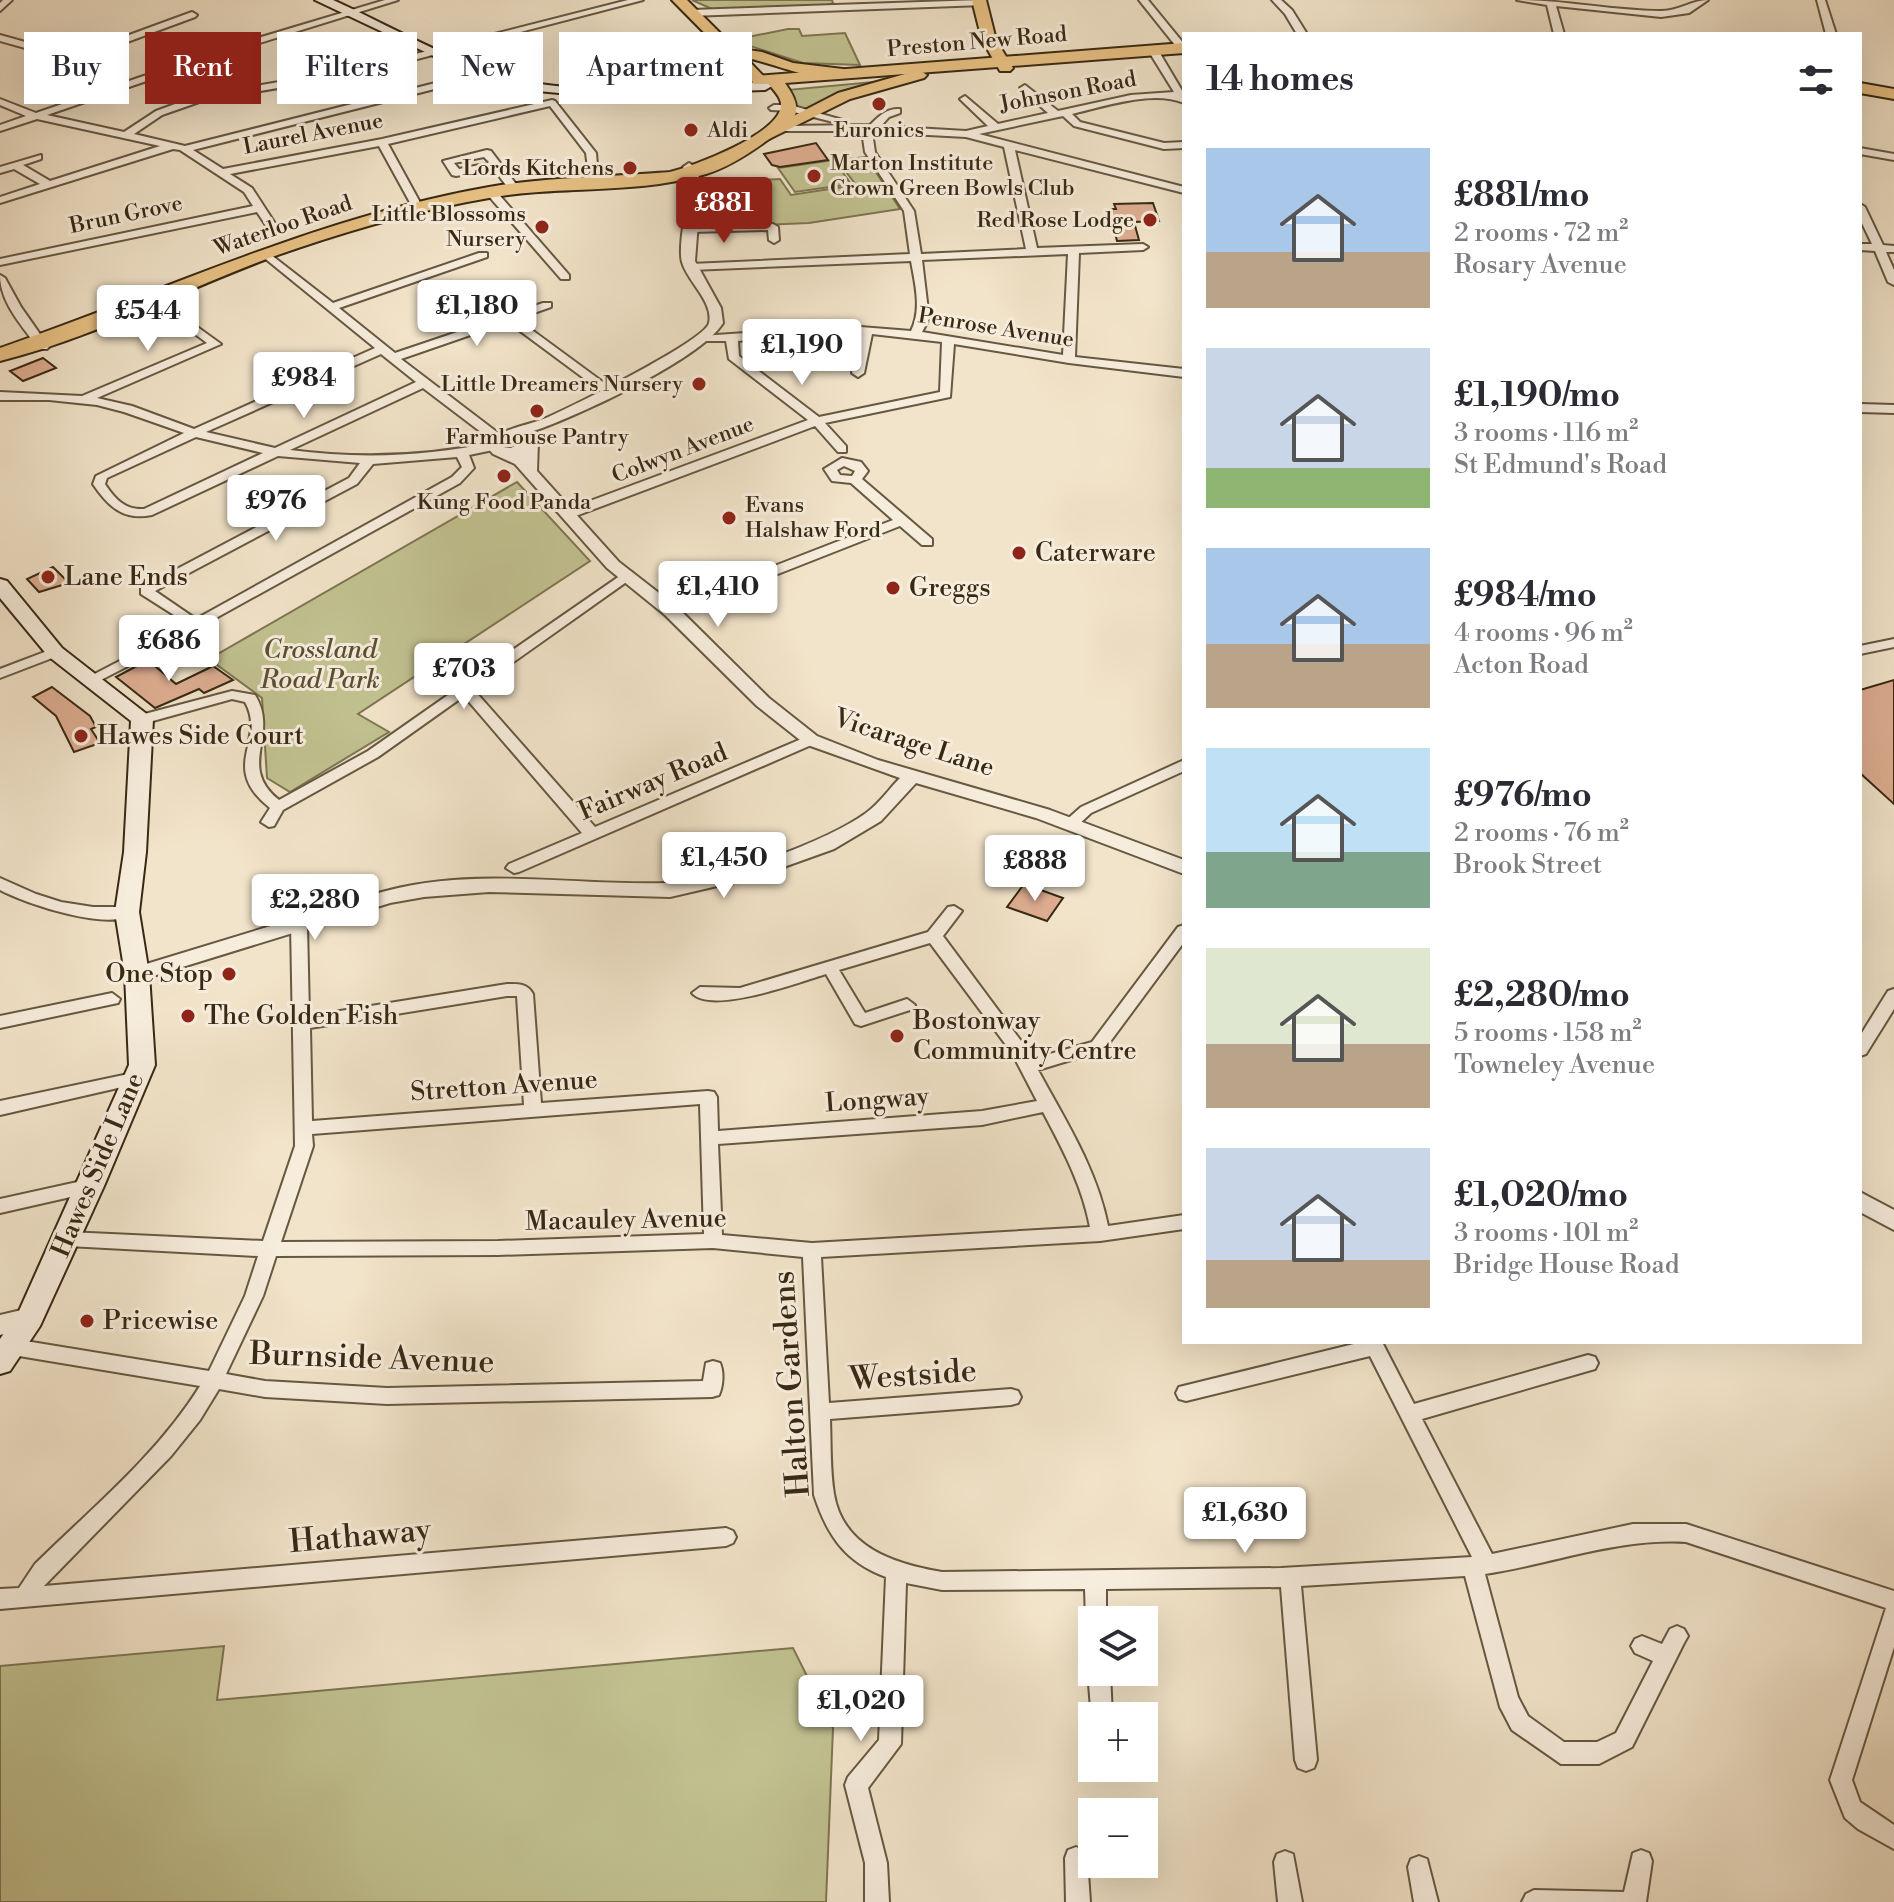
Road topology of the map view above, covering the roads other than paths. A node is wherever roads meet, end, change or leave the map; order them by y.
1 (8, 0) edge
2 (322, 0) edge
3 (394, 0) edge
4 (639, 0) edge
5 (679, 0) edge
6 (1143, 0) edge
7 (1276, 0) edge
8 (1521, 0) edge
9 (1704, 0) edge
10 (1821, 0) edge
11 (980, 2) edge
12 (1551, 3) junction
13 (842, 4) edge
14 (0, 8) edge
15 (349, 13) junction
16 (691, 13) junction
17 (192, 15) dead end
18 (711, 32) edge
19 (1301, 32) edge
20 (1558, 32) edge
21 (1830, 32) edge
22 (0, 38) edge
23 (992, 46) junction
24 (1182, 49) edge
25 (1182, 50) edge
26 (432, 53) junction
27 (1155, 53) junction
28 (752, 54) edge
29 (1045, 58) junction
30 (1003, 65) junction
31 (952, 66) junction
32 (752, 71) edge
33 (843, 74) junction
34 (919, 75) junction
35 (1862, 81) edge
36 (769, 83) junction
37 (433, 86) edge
38 (1894, 87) edge
39 (543, 88) edge
40 (1025, 88) dead end
41 (1862, 88) edge
42 (1894, 94) edge
43 (965, 99) dead end
44 (1182, 99) edge
45 (0, 102) edge
46 (897, 111) dead end
47 (810, 112) junction
48 (1059, 112) junction
49 (33, 115) junction
50 (777, 121) junction
51 (994, 126) junction
52 (0, 128) edge
53 (869, 129) junction
54 (128, 134) junction
55 (966, 134) junction
56 (382, 142) junction
57 (1182, 145) edge
58 (179, 147) junction
59 (1009, 147) junction
60 (1862, 151) edge
61 (37, 157) dead end
62 (1894, 157) edge
63 (15, 165) junction
64 (496, 165) dead end
65 (0, 170) edge
66 (686, 171) junction
67 (223, 172) junction
68 (594, 176) dead end
69 (49, 185) junction
70 (515, 190) junction
71 (1182, 190) edge
72 (491, 192) junction
73 (0, 200) edge
74 (260, 208) junction
75 (418, 208) junction
76 (1862, 212) edge
77 (691, 229) junction
78 (279, 235) junction
79 (774, 240) dead end
80 (1143, 247) dead end
81 (1862, 247) edge
82 (1878, 248) junction
83 (1894, 249) edge
84 (1074, 250) junction
85 (1032, 251) junction
86 (266, 254) junction
87 (483, 255) dead end
88 (915, 257) junction
89 (0, 262) edge
90 (691, 267) junction
91 (565, 277) dead end
92 (0, 278) edge
93 (1894, 282) edge
94 (153, 298) junction
95 (547, 305) dead end
96 (331, 307) junction
97 (509, 318) junction
98 (867, 330) junction
99 (915, 335) junction
100 (705, 338) junction
101 (732, 338) junction
102 (948, 340) junction
103 (40, 344) junction
104 (383, 349) junction
105 (0, 355) edge
106 (395, 357) junction
107 (1069, 360) junction
108 (0, 364) edge
109 (858, 373) dead end
110 (1182, 373) edge
111 (424, 383) junction
112 (609, 391) junction
113 (0, 396) edge
114 (82, 399) junction
115 (1862, 408) edge
116 (1894, 409) edge
117 (551, 421) junction
118 (817, 421) junction
119 (194, 433) junction
120 (502, 443) junction
121 (530, 443) junction
122 (842, 449) dead end
123 (279, 452) junction
124 (462, 454) junction
125 (369, 459) junction
126 (530, 474) junction
127 (855, 480) dead end
128 (568, 514) junction
129 (901, 521) junction
130 (927, 542) dead end
131 (627, 575) junction
132 (0, 585) edge
133 (671, 611) junction
134 (190, 628) junction
135 (1894, 643) edge
136 (1862, 650) edge
137 (55, 652) junction
138 (0, 674) edge
139 (92, 679) junction
140 (464, 687) junction
141 (142, 719) junction
142 (811, 740) junction
143 (1182, 766) edge
144 (913, 775) junction
145 (278, 807) junction
146 (269, 822) dead end
147 (1071, 823) junction
148 (592, 834) junction
149 (1182, 866) edge
150 (514, 868) dead end
151 (0, 883) edge
152 (954, 911) dead end
153 (127, 912) junction
154 (299, 924) junction
155 (1182, 934) edge
156 (934, 936) junction
157 (830, 968) junction
158 (137, 974) junction
159 (700, 993) dead end
160 (1894, 995) edge
161 (112, 999) dead end
162 (907, 1005) dead end
163 (0, 1022) edge
164 (300, 1024) junction
165 (1862, 1047) edge
166 (1026, 1067) junction
167 (138, 1078) junction
168 (1047, 1105) junction
169 (0, 1108) edge
170 (533, 1109) junction
171 (304, 1128) junction
172 (710, 1138) junction
173 (91, 1186) junction
174 (1862, 1202) edge
175 (0, 1206) edge
176 (1894, 1221) edge
177 (1182, 1222) edge
178 (1100, 1234) junction
179 (68, 1239) junction
180 (713, 1241) junction
181 (272, 1249) junction
182 (812, 1250) junction
183 (1373, 1344) edge
184 (4, 1345) edge
185 (1588, 1363) dead end
186 (713, 1369) dead end
187 (214, 1380) junction
188 (1186, 1393) dead end
189 (1011, 1397) dead end
190 (819, 1412) junction
191 (1410, 1414) junction
192 (726, 1537) dead end
193 (1480, 1566) junction
194 (896, 1574) junction
195 (1290, 1577) junction
196 (1095, 1578) junction
197 (25, 1597) junction
198 (0, 1599) edge
199 (1894, 1601) edge
200 (1096, 1606) edge
201 (1894, 1614) edge
202 (1677, 1636) dead end
203 (1642, 1646) dead end
204 (1666, 1657) junction
205 (1306, 1760) dead end
206 (1894, 1838) edge
207 (1076, 1858) dead end
208 (1641, 1861) dead end
209 (1285, 1862) dead end
210 (1419, 1867) dead end
211 (877, 1902) edge
212 (1078, 1902) edge
213 (1290, 1902) edge
214 (1426, 1902) edge
215 (1534, 1902) edge
216 (1621, 1902) edge
217 (1634, 1902) edge

1 - 14 street
2 - 15 main road
3 - 15 street
4 - 26 street
5 - 16 main road
6 - 24 street
7 - 19 street
8 - 12 street
9 - 12 street
10 - 21 street
11 - 13 street
11 - 23 main road
12 - 20 street
13 - 16 street
15 - 26 main road
15 - 49 street
16 - 18 main road
17 - 22 street
23 - 29 main road
23 - 30 main road
23 - 31 main road
25 - 27 highway, Preston New Road
26 - 54 street
27 - 29 highway, Preston New Road
27 - 30 highway, Preston New Road
27 - 44 street
28 - 33 main road
29 - 30 highway, Preston New Road
30 - 31 highway, Preston New Road
30 - 34 highway, Preston New Road
31 - 33 highway, Preston New Road
32 - 36 main road
33 - 36 highway, Preston New Road
34 - 36 highway, Preston New Road
34 - 47 main road, Preston New Road
35 - 38 highway
36 - 39 main road
36 - 50 highway
37 - 58 street
40 - 48 street
41 - 42 highway
43 - 51 street
44 - 48 street, Johnson Road
45 - 49 street
46 - 53 street
47 - 50 main road, Waterloo Road
47 - 53 street
48 - 51 street, Johnson Road
48 - 57 street
49 - 52 street
49 - 54 street
50 - 53 street
50 - 66 highway, Waterloo Road
51 - 55 street, Johnson Road
53 - 55 street
53 - 88 street
54 - 58 street
55 - 59 street
56 - 67 street, Laurel Avenue
56 - 68 street, Laurel Avenue
56 - 75 street
58 - 67 street
58 - 69 street
59 - 71 street
59 - 85 street
60 - 62 street
61 - 63 street
63 - 65 street
63 - 69 street
64 - 70 street
66 - 70 highway, Waterloo Road
66 - 77 street
67 - 74 street
69 - 73 street
70 - 72 highway, Waterloo Road
72 - 75 highway, Waterloo Road
72 - 91 street
74 - 78 street
74 - 89 street, Brun Grove
75 - 78 highway, Waterloo Road
76 - 82 street
77 - 79 street
77 - 90 street
78 - 86 highway, Waterloo Road
80 - 84 street
81 - 82 street
82 - 83 street
82 - 93 street
84 - 85 street
84 - 107 street
85 - 88 street
86 - 94 highway, Waterloo Road
86 - 96 street
87 - 96 street
88 - 90 street
88 - 99 street
90 - 100 street
92 - 103 street
94 - 103 highway, Waterloo Road
94 - 114 street
95 - 97 street
96 - 104 street
97 - 106 street
97 - 112 street
98 - 99 street, Penrose Avenue
98 - 101 street, Penrose Avenue
98 - 109 street
99 - 102 street, Penrose Avenue
100 - 101 street, Penrose Avenue
100 - 112 street
101 - 118 street
102 - 107 street, Penrose Avenue
102 - 118 street, Colwyn Avenue
103 - 105 highway, Waterloo Road
103 - 108 highway, Waterloo Road
104 - 106 street
104 - 119 street
106 - 111 street
107 - 110 street, Penrose Avenue
111 - 120 street
111 - 123 street
112 - 117 street
113 - 114 street
114 - 119 street
115 - 116 street
117 - 120 street
117 - 121 street
118 - 122 street
118 - 128 street, Colwyn Avenue
119 - 123 street
119 - 123 street
120 - 121 street
120 - 124 street
120 - 126 street, Vicarage Lane
121 - 126 street
123 - 125 street
124 - 125 street
124 - 134 street
125 - 134 street
126 - 128 street, Vicarage Lane
127 - 129 street
128 - 131 street, Vicarage Lane
129 - 130 street
129 - 133 street
131 - 133 street, Vicarage Lane
131 - 140 street
132 - 137 main road
133 - 142 street, Vicarage Lane
134 - 139 street
135 - 136 street
137 - 138 street
137 - 139 main road
139 - 141 main road
140 - 145 street
140 - 148 street
141 - 145 street
141 - 153 main road, Hawes Side Lane
142 - 144 street, Vicarage Lane
142 - 148 street, Fairway Road
143 - 147 street
144 - 147 street, Vicarage Lane
144 - 154 street
145 - 146 street
147 - 149 street, Vicarage Lane
148 - 150 street, Fairway Road
151 - 153 street
152 - 156 street
153 - 158 main road, Hawes Side Lane
154 - 158 street
154 - 164 street
155 - 166 street
156 - 157 street
156 - 166 street
157 - 159 street
157 - 162 street
158 - 167 main road, Hawes Side Lane
160 - 165 street
161 - 163 street
164 - 170 street
164 - 171 street
166 - 168 street
167 - 169 street
167 - 173 main road, Hawes Side Lane
168 - 172 street, Longway
168 - 178 street
170 - 171 street, Stretton Avenue
170 - 172 street, Stretton Avenue
171 - 181 street
172 - 180 street
173 - 175 street
173 - 179 main road, Hawes Side Lane
174 - 176 street
177 - 178 street, Macauley Avenue
178 - 182 street, Macauley Avenue
179 - 181 street, Macauley Avenue
179 - 184 main road, Hawes Side Lane
180 - 181 street, Macauley Avenue
180 - 182 street, Macauley Avenue
181 - 187 street
182 - 190 street, Halton Gardens
183 - 188 street
183 - 191 street
184 - 187 street, Burnside Avenue
185 - 191 street
186 - 187 street, Burnside Avenue
187 - 197 street
189 - 190 street, Westside
190 - 194 street, Halton Gardens
191 - 193 street
192 - 197 street, Hathaway
193 - 195 street, Halton Gardens
193 - 199 street, Halton Gardens
193 - 204 street
194 - 196 street, Halton Gardens
194 - 211 street
195 - 196 street, Halton Gardens
195 - 205 street
196 - 200 street
197 - 198 street, Hathaway
201 - 206 street
202 - 204 street
203 - 204 street
207 - 212 street
208 - 217 street
209 - 213 street
210 - 214 street
215 - 216 street

